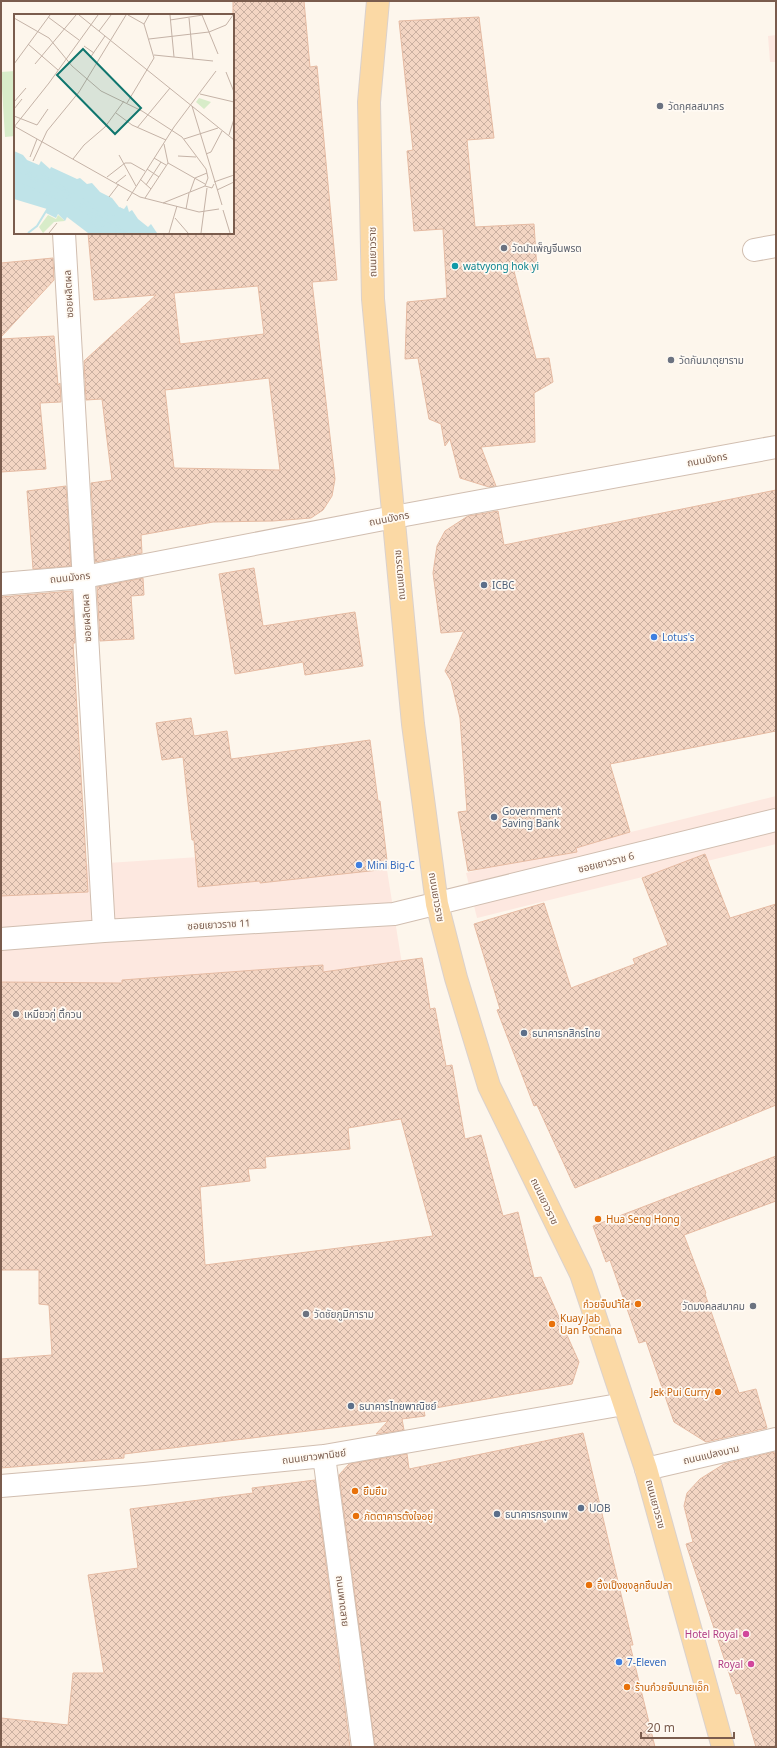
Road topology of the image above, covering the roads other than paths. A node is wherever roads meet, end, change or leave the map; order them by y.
1 (378, 1) edge
2 (64, 234) edge
3 (776, 246) edge
4 (754, 250) dead end
5 (776, 447) edge
6 (394, 517) junction
7 (84, 577) junction
8 (1, 584) edge
9 (776, 820) edge
10 (437, 904) junction
11 (104, 931) junction
12 (1, 939) edge
13 (624, 1404) junction
14 (776, 1439) edge
15 (324, 1456) junction
16 (646, 1469) junction
17 (1, 1486) edge
18 (363, 1747) edge
19 (723, 1747) edge

1 - 6 main road, ถนนเยาวราช
2 - 7 street, ซอยผลิตผล
3 - 4 street
5 - 6 street, ถนนมังกร
6 - 7 street, ถนนมังกร
6 - 10 main road, ถนนเยาวราช
7 - 8 street, ถนนมังกร
7 - 11 street, ซอยผลิตผล
9 - 10 street, ซอยเยาวราช 6
10 - 11 street, ซอยเยาวราช 11
10 - 13 main road, ถนนเยาวราช
11 - 12 street, ซอยเยาวราช 11
13 - 15 street, ถนนเยาวพานิชย์
13 - 16 main road, ถนนเยาวราช
14 - 16 street, ถนนแปลงนาม
15 - 17 street, ถนนเยาวพานิชย์
15 - 18 street, ถนนพาดสาย
16 - 19 main road, ถนนเยาวราช

